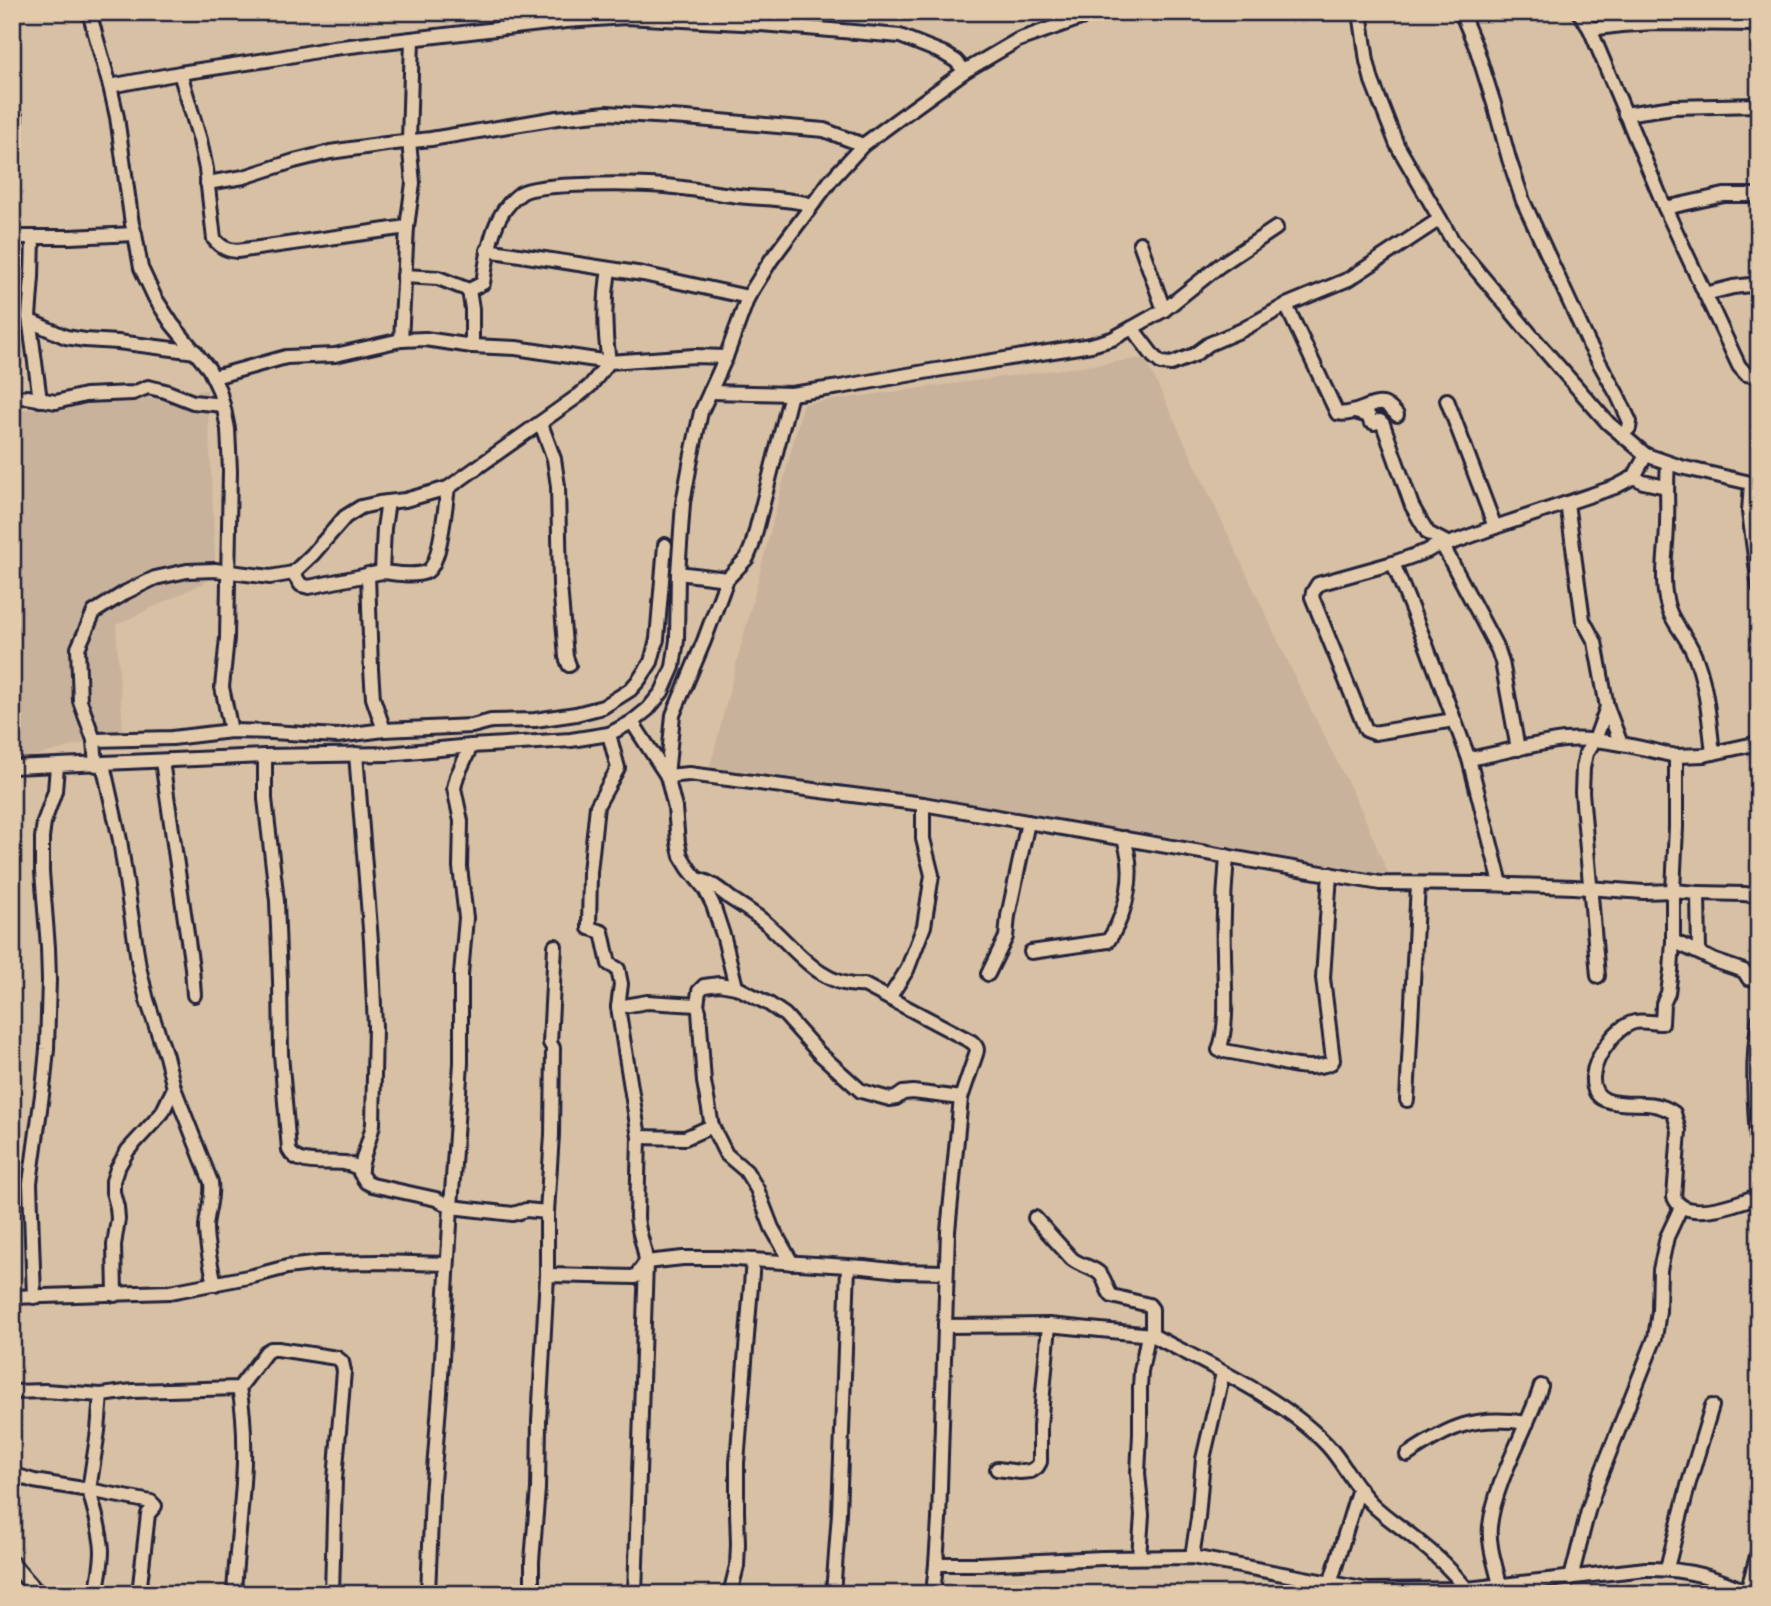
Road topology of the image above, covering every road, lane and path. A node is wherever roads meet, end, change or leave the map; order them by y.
1 (89, 12) edge
2 (1098, 12) edge
3 (1360, 12) edge
4 (1461, 12) edge
5 (1579, 12) edge
6 (1083, 14) edge
7 (1759, 24) edge
8 (1590, 29) junction
9 (412, 39) junction
10 (965, 71) junction
11 (180, 73) junction
12 (110, 86) junction
13 (1759, 105) edge
14 (1625, 114) junction
15 (15, 116) dead end
16 (410, 141) junction
17 (863, 145) junction
18 (12, 146) edge
19 (207, 183) junction
20 (1759, 195) edge
21 (812, 205) junction
22 (1665, 208) junction
23 (1440, 219) junction
24 (407, 227) junction
25 (1276, 228) dead end
26 (135, 234) junction
27 (12, 237) edge
28 (33, 237) junction
29 (1140, 243) dead end
30 (487, 250) junction
31 (609, 269) junction
32 (404, 276) junction
33 (1759, 284) edge
34 (469, 290) junction
35 (1705, 293) junction
36 (748, 297) junction
37 (1286, 304) junction
38 (1164, 310) junction
39 (30, 321) junction
40 (1132, 328) junction
41 (401, 340) junction
42 (472, 346) junction
43 (196, 352) junction
44 (726, 357) junction
45 (608, 362) junction
46 (1759, 376) edge
47 (214, 377) junction
48 (710, 392) junction
49 (791, 394) junction
50 (12, 398) edge
51 (40, 400) junction
52 (1447, 400) dead end
53 (223, 405) junction
54 (1355, 412) junction
55 (1397, 415) dead end
56 (541, 424) junction
57 (1622, 435) junction
58 (1646, 455) junction
59 (1668, 464) junction
60 (1634, 477) junction
61 (1755, 484) edge
62 (1665, 487) junction
63 (447, 488) junction
64 (388, 502) junction
65 (1567, 502) junction
66 (1495, 527) junction
67 (665, 545) dead end
68 (1446, 545) junction
69 (1394, 563) junction
70 (228, 572) junction
71 (293, 573) junction
72 (375, 573) junction
73 (678, 573) junction
74 (727, 579) junction
75 (1759, 587) edge
76 (569, 665) dead end
77 (1607, 707) junction
78 (1454, 720) junction
79 (632, 722) junction
80 (384, 730) junction
81 (231, 731) junction
82 (608, 734) junction
83 (94, 740) junction
84 (1595, 740) junction
85 (1759, 743) edge
86 (1621, 744) junction
87 (471, 746) junction
88 (1518, 749) junction
89 (1713, 753) junction
90 (356, 754) junction
91 (1676, 756) junction
92 (265, 757) junction
93 (1468, 759) junction
94 (162, 761) junction
95 (100, 764) junction
96 (57, 766) junction
97 (12, 767) edge
98 (667, 776) junction
99 (923, 804) junction
100 (1028, 822) junction
101 (1124, 838) junction
102 (1227, 856) junction
103 (1330, 874) junction
104 (697, 879) junction
105 (1418, 884) junction
106 (1501, 884) junction
107 (1592, 889) junction
108 (1673, 891) junction
109 (1698, 893) junction
110 (1759, 896) edge
111 (1673, 941) junction
112 (555, 946) dead end
113 (1031, 952) dead end
114 (1699, 953) junction
115 (988, 974) dead end
116 (1598, 976) dead end
117 (1759, 979) edge
118 (736, 987) junction
119 (194, 995) dead end
120 (889, 998) junction
121 (697, 1006) junction
122 (618, 1007) junction
123 (1759, 1020) edge
124 (174, 1088) junction
125 (961, 1098) junction
126 (1407, 1100) dead end
127 (712, 1126) junction
128 (639, 1138) junction
129 (1759, 1167) edge
130 (361, 1169) junction
131 (1759, 1195) edge
132 (451, 1207) junction
133 (1681, 1207) junction
134 (547, 1212) junction
135 (1035, 1218) dead end
136 (752, 1260) junction
137 (646, 1262) junction
138 (792, 1263) junction
139 (447, 1265) junction
140 (848, 1266) junction
141 (946, 1272) junction
142 (547, 1275) junction
143 (215, 1284) junction
144 (115, 1295) junction
145 (12, 1297) edge
146 (34, 1297) junction
147 (1049, 1325) junction
148 (945, 1326) junction
149 (1150, 1335) junction
150 (1223, 1373) junction
151 (1541, 1386) dead end
152 (239, 1388) junction
153 (12, 1392) edge
154 (100, 1395) junction
155 (1712, 1406) dead end
156 (1527, 1423) junction
157 (1408, 1455) dead end
158 (997, 1469) dead end
159 (12, 1474) edge
160 (1359, 1488) junction
161 (89, 1490) junction
162 (1759, 1549) edge
163 (1139, 1557) junction
164 (1192, 1557) junction
165 (12, 1563) edge
166 (936, 1564) junction
167 (1667, 1568) junction
168 (1571, 1578) junction
169 (1330, 1584) junction
170 (1500, 1585) junction
171 (1467, 1589) junction
172 (1749, 1593) edge
173 (39, 1594) edge
174 (96, 1594) edge
175 (139, 1594) edge
176 (234, 1594) edge
177 (332, 1594) edge
178 (428, 1594) edge
179 (532, 1594) edge
180 (635, 1594) edge
181 (730, 1594) edge
182 (833, 1594) edge
183 (933, 1594) edge

1 - 12 street
2 - 6 street
3 - 23 street
4 - 57 street
5 - 8 street
6 - 10 street
7 - 8 street
8 - 14 street
9 - 10 street
9 - 11 street
9 - 16 street
10 - 17 street
11 - 12 street
11 - 19 street
12 - 26 street
13 - 14 street
14 - 22 street
15 - 18 street
16 - 17 street
16 - 19 street
16 - 24 street
17 - 21 street
19 - 24 street
20 - 22 street
21 - 30 street
21 - 36 street
22 - 35 street
23 - 37 street
23 - 57 street
24 - 32 street
25 - 38 street
26 - 28 street
26 - 43 street
27 - 28 street
28 - 39 street
29 - 38 street
30 - 31 street
30 - 34 street
31 - 36 street
31 - 45 street
32 - 34 street
32 - 41 street
33 - 35 street
34 - 42 street
35 - 46 street
36 - 44 street
37 - 40 street
37 - 54 street
38 - 40 street
39 - 43 street
39 - 51 street
40 - 49 street
41 - 42 street
41 - 47 street
42 - 45 street
43 - 47 street
44 - 45 street
44 - 48 street
45 - 56 street
47 - 53 street
48 - 49 street
48 - 73 street
49 - 74 street
50 - 51 street
51 - 53 street
52 - 66 street
53 - 70 street
54 - 55 street
54 - 68 street
56 - 63 street
56 - 76 street
57 - 58 street
58 - 59 street
58 - 60 street
59 - 61 street
59 - 62 street
60 - 62 street
60 - 65 street
61 - 75 street
62 - 89 street
63 - 64 street
63 - 72 street
64 - 71 street
64 - 72 street
65 - 66 street
65 - 77 street
66 - 68 street
67 - 80 street
68 - 69 street
68 - 88 street
69 - 78 street
69 - 78 street
70 - 71 street
70 - 81 street
70 - 83 street
71 - 72 street
72 - 80 street
73 - 74 street
73 - 79 street
74 - 98 street
77 - 84 street
77 - 86 street
78 - 93 street
79 - 82 street
79 - 98 street
80 - 81 street
81 - 83 street
82 - 87 street
82 - 122 street
83 - 95 street
84 - 86 street
84 - 88 street
84 - 107 street
85 - 89 street
86 - 91 street
87 - 90 street
87 - 132 street
88 - 93 street
89 - 91 street
90 - 92 street
90 - 130 street
91 - 108 street
92 - 94 street
92 - 130 street
93 - 106 street
94 - 95 street
94 - 119 street
95 - 96 street
95 - 124 street
96 - 97 street
96 - 146 street
98 - 99 street
98 - 104 street
99 - 100 street
99 - 120 street
100 - 101 street
100 - 115 street
101 - 102 street
101 - 113 street
102 - 103 street
102 - 103 street
103 - 105 street
104 - 118 street
104 - 120 street
105 - 106 street
105 - 126 street
106 - 107 street
107 - 108 street
107 - 116 street
108 - 109 street
108 - 111 street
109 - 110 street
109 - 114 street
111 - 114 street
111 - 133 street
112 - 134 street
114 - 117 street
118 - 121 street
118 - 125 street
120 - 125 street
121 - 122 street
121 - 127 street
122 - 128 street
123 - 129 street
124 - 143 street
124 - 144 street
125 - 141 street
127 - 128 street
127 - 138 street
128 - 137 street
130 - 132 street
131 - 133 street
132 - 134 street
132 - 139 street
133 - 168 street
134 - 142 street
135 - 149 street
136 - 137 street
136 - 138 street
136 - 181 street
137 - 142 street
137 - 180 street
138 - 140 street
139 - 143 street
139 - 178 street
140 - 141 street
140 - 182 street
141 - 148 street
142 - 179 street
143 - 144 street
144 - 146 street
145 - 146 street
147 - 148 street
147 - 149 street
147 - 158 street
148 - 166 street
149 - 150 street
149 - 163 street
150 - 160 street
150 - 164 street
151 - 156 street
152 - 154 street
152 - 176 street
152 - 177 street
153 - 154 street
154 - 161 street
155 - 167 street
156 - 157 street
156 - 170 street
159 - 161 street
160 - 169 street
160 - 171 street
161 - 174 street
161 - 175 street
162 - 172 street
163 - 164 street
163 - 166 street
164 - 169 street
165 - 173 street
166 - 183 street
167 - 168 street
167 - 172 street
168 - 170 street
169 - 171 street
170 - 171 street

